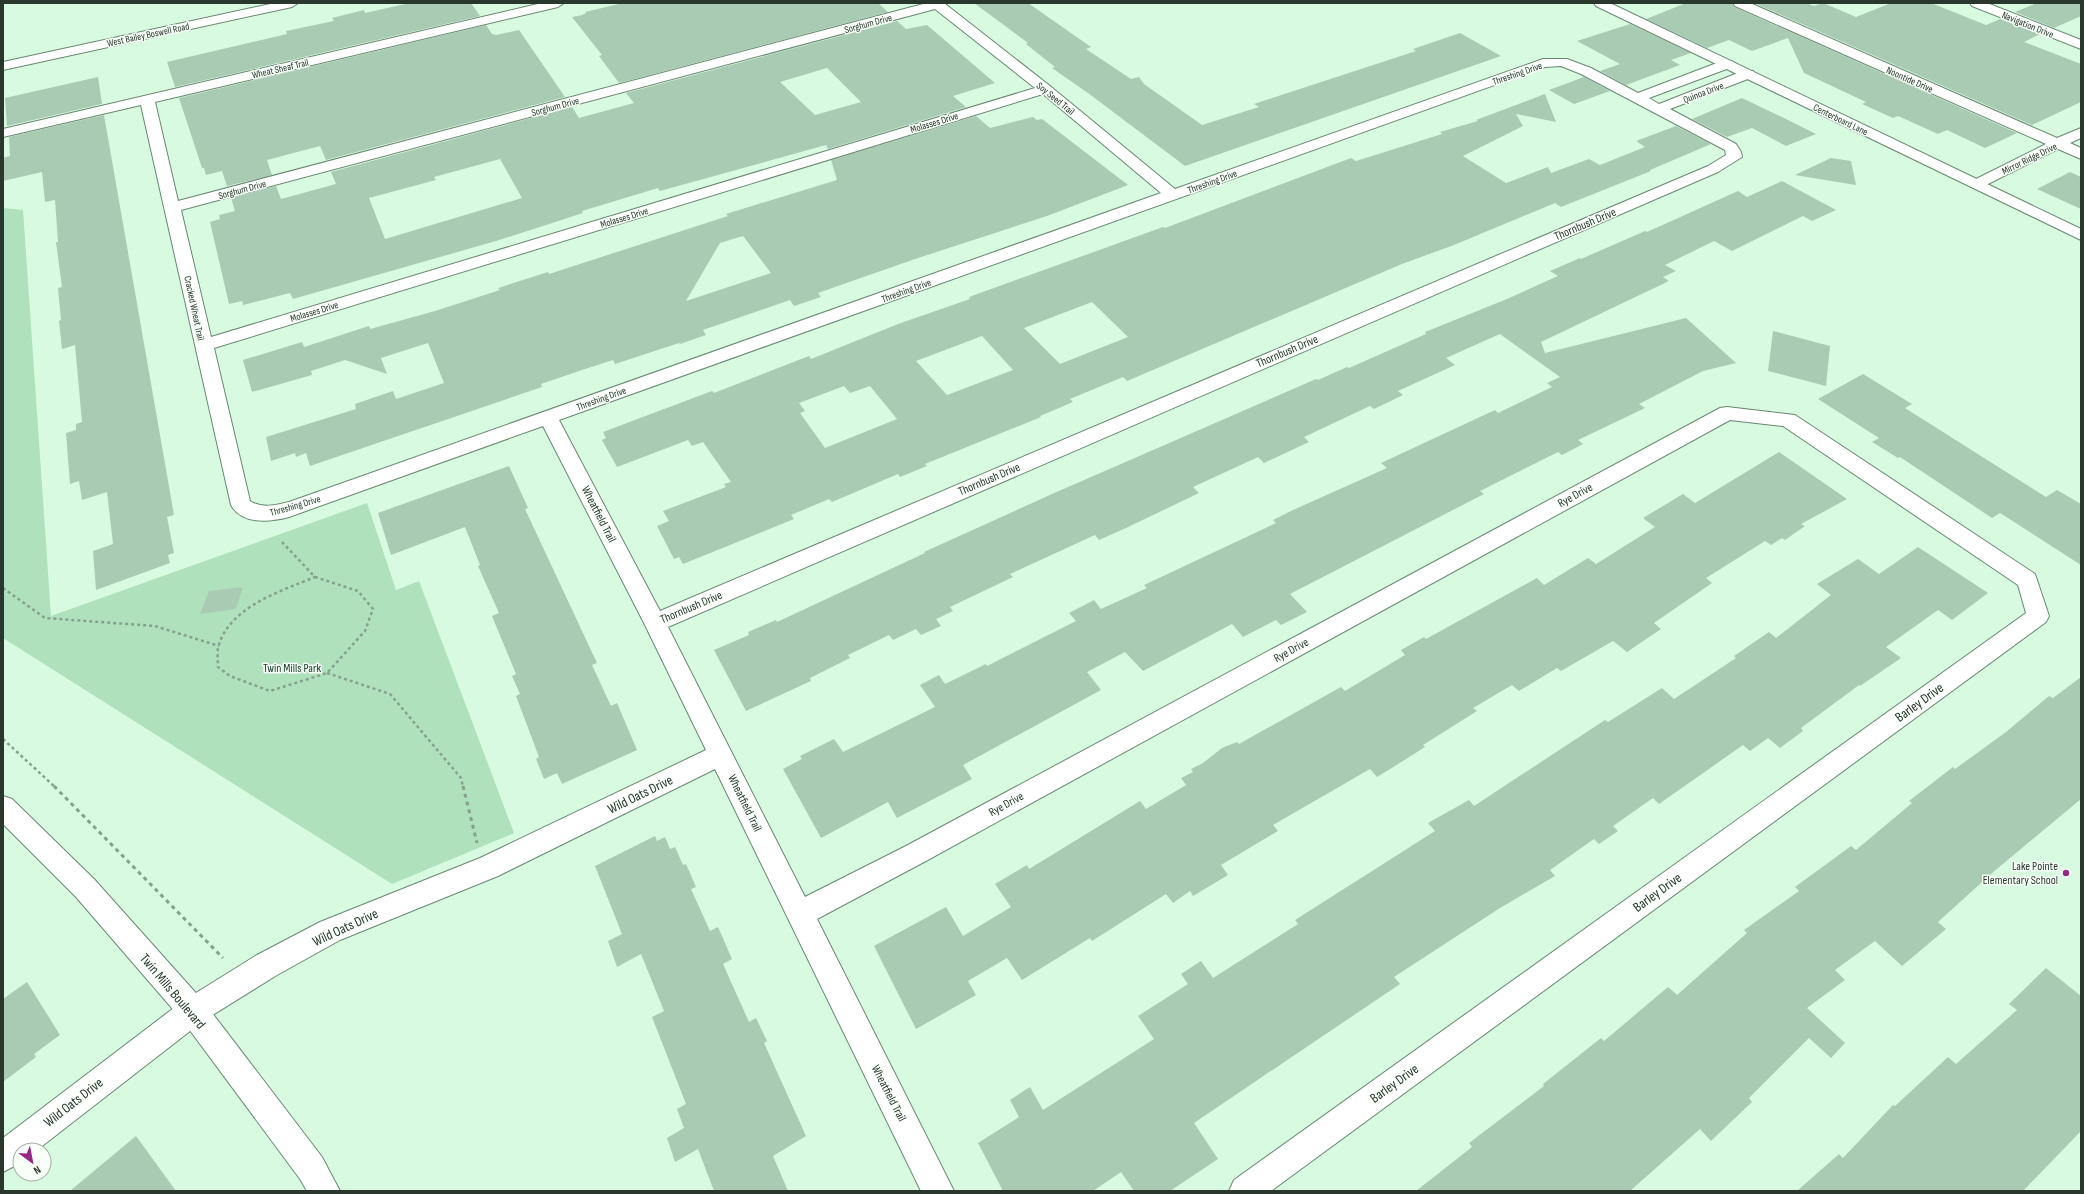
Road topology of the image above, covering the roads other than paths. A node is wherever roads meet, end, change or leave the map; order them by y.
1 (292, 3) edge
2 (1600, 3) edge
3 (1739, 3) edge
4 (1976, 3) edge
5 (553, 4) edge
6 (937, 4) edge
7 (517, 7) edge
8 (2081, 45) edge
9 (1562, 62) joint
10 (1727, 64) junction
11 (3, 66) edge
12 (1748, 74) junction
13 (1045, 89) junction
14 (1637, 98) junction
15 (147, 99) junction
16 (1658, 109) junction
17 (2081, 132) edge
18 (3, 133) edge
19 (2058, 144) junction
20 (2081, 154) edge
21 (1977, 184) junction
22 (1173, 195) junction
23 (173, 207) junction
24 (2081, 235) edge
25 (203, 345) junction
26 (548, 417) junction
27 (1788, 420) joint
28 (250, 512) joint
29 (655, 623) junction
30 (721, 755) junction
31 (3, 807) edge
32 (800, 914) junction
33 (192, 1011) junction
34 (3, 1157) edge
35 (324, 1191) edge
36 (938, 1191) edge
37 (1245, 1191) edge

1 - 11 street, West Bailey Boswell Road
2 - 10 street, Centerboard Lane
3 - 19 street, Noontide Drive
4 - 8 street, Navigation Drive
5 - 7 street, Wheat Sheaf Trail
6 - 13 street, Soy Seed Trail
6 - 23 street, Sorghum Drive
7 - 15 street, Wheat Sheaf Trail
9 - 14 street, Thornbush Drive
9 - 22 street, Threshing Drive
10 - 12 street, Centerboard Lane
10 - 14 street, Quinoa Drive
12 - 16 street, Quinoa Drive
12 - 21 street, Centerboard Lane
13 - 22 street, Soy Seed Trail
13 - 25 street, Molasses Drive
14 - 16 street, Thornbush Drive
15 - 18 street, Wheat Sheaf Trail
15 - 23 street, Cracked Wheat Trail
16 - 29 street, Thornbush Drive
17 - 19 street, Mirror Ridge Drive
19 - 20 street, Noontide Drive
19 - 21 street, Mirror Ridge Drive
21 - 24 street, Centerboard Lane
22 - 26 street, Threshing Drive
23 - 25 street, Cracked Wheat Trail
25 - 28 street, Cracked Wheat Trail
26 - 28 street, Threshing Drive
26 - 29 street, Wheatfield Trail
27 - 32 street, Rye Drive
27 - 37 street, Barley Drive
29 - 30 street, Wheatfield Trail
30 - 32 street, Wheatfield Trail
30 - 33 street, Wild Oats Drive
31 - 33 street, Twin Mills Boulevard
32 - 36 street, Wheatfield Trail
33 - 34 street, Wild Oats Drive
33 - 35 street, Twin Mills Boulevard

